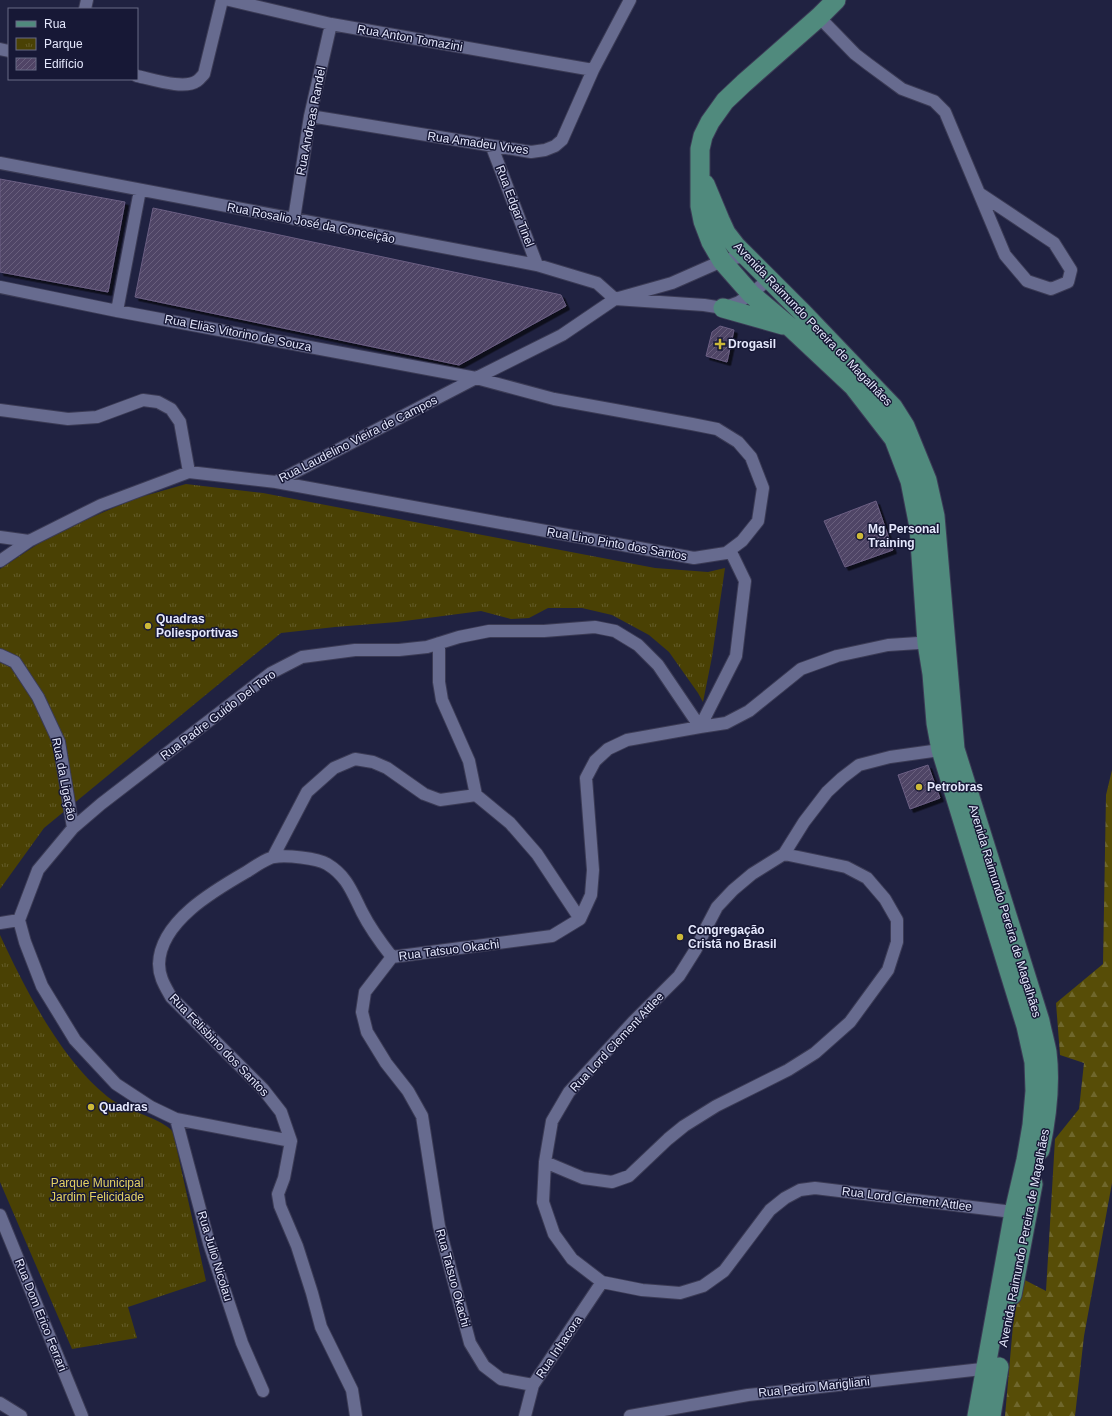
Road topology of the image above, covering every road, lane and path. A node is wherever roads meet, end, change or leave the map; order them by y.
1 (222, 0) edge
2 (229, 0) edge
3 (630, 0) edge
4 (836, 0) edge
5 (819, 17) junction
6 (332, 24) junction
7 (593, 70) junction
8 (138, 76) edge
9 (310, 116) junction
10 (492, 147) junction
11 (0, 163) edge
12 (700, 172) junction
13 (140, 190) junction
14 (979, 193) junction
15 (294, 219) junction
16 (747, 256) junction
17 (722, 261) junction
18 (537, 265) junction
19 (769, 279) junction
20 (0, 287) edge
21 (751, 294) junction
22 (615, 299) junction
23 (723, 308) junction
24 (117, 311) junction
25 (789, 326) junction
26 (476, 378) junction
27 (0, 410) edge
28 (189, 472) junction
29 (276, 482) junction
30 (0, 537) edge
31 (29, 541) junction
32 (730, 550) junction
33 (0, 561) edge
34 (937, 642) junction
35 (439, 644) junction
36 (0, 656) edge
37 (700, 727) junction
38 (948, 749) junction
39 (476, 795) junction
40 (73, 828) junction
41 (784, 854) junction
42 (273, 857) junction
43 (580, 919) junction
44 (20, 920) junction
45 (0, 923) edge
46 (392, 957) junction
47 (176, 1119) junction
48 (291, 1141) junction
49 (545, 1162) junction
50 (1021, 1213) junction
51 (0, 1215) edge
52 (602, 1282) junction
53 (992, 1368) junction
54 (533, 1386) junction
55 (263, 1391) dead end
56 (0, 1403) edge
57 (21, 1416) edge
58 (82, 1416) edge
59 (356, 1416) edge
60 (524, 1416) edge
61 (630, 1416) edge
62 (977, 1416) edge
63 (991, 1416) edge

1 - 8 street
2 - 6 street, Rua Anton Tomazini
3 - 7 street, Rua Amadeu Vives
4 - 5 main road, Avenida Raimundo Pereira de Magalhães
5 - 12 main road, Avenida Raimundo Pereira de Magalhães
5 - 14 street
6 - 7 street, Rua Anton Tomazini
6 - 9 street, Rua Andreas Randel
7 - 10 street, Rua Amadeu Vives
9 - 10 street, Rua Amadeu Vives
9 - 15 street, Rua Andreas Randel
10 - 18 street, Rua Edgar Tinel
11 - 13 street, Rua Rosalio José da Conceição
12 - 16 main road, Avenida Raimundo Pereira de Magalhães
12 - 17 main road, Avenida Raimundo Pereira de Magalhães
13 - 15 street, Rua Rosalio José da Conceição
13 - 24 street
14 - 14 street
15 - 18 street, Rua Rosalio José da Conceição
16 - 17 street
16 - 19 main road, Avenida Raimundo Pereira de Magalhães
17 - 21 main road, Avenida Raimundo Pereira de Magalhães
17 - 22 street
18 - 22 street, Rua Rosalio José da Conceição
19 - 21 street
19 - 34 main road, Avenida Raimundo Pereira de Magalhães
20 - 24 street, Rua Elias Vitorino de Souza
21 - 23 street
21 - 25 main road, Avenida Raimundo Pereira de Magalhães
22 - 23 street
22 - 26 street, Rua Laudelino Vieira de Campos
23 - 25 main road
24 - 26 street, Rua Elias Vitorino de Souza
25 - 34 main road, Avenida Raimundo Pereira de Magalhães
26 - 29 street, Rua Laudelino Vieira de Campos
26 - 32 street, Rua Lino Pinto dos Santos
27 - 28 street
28 - 29 street, Rua Laudelino Vieira de Campos
28 - 31 street, Rua Laudelino Vieira de Campos
29 - 32 street, Rua Lino Pinto dos Santos
30 - 31 street
31 - 33 street, Rua Laudelino Vieira de Campos
32 - 37 street
34 - 37 street
34 - 38 main road, Avenida Raimundo Pereira de Magalhães
35 - 37 street, Rua Padre Guido Del Toro
35 - 39 street
35 - 40 street, Rua Padre Guido Del Toro
36 - 40 street, Rua da Ligação
37 - 43 street
38 - 41 street, Rua Lord Clement Attlee
38 - 50 main road, Avenida Raimundo Pereira de Magalhães
39 - 42 street
39 - 43 street
40 - 44 street, Rua Padre Guido Del Toro
41 - 49 street, Rua Lord Clement Attlee
41 - 49 street
42 - 46 street, Rua Felisbino dos Santos
42 - 48 street, Rua Felisbino dos Santos
43 - 46 street, Rua Tatsuo Okachi
44 - 45 street
44 - 47 street
46 - 54 street, Rua Tatsuo Okachi
47 - 48 street
47 - 55 street, Rua Julio Nicolau
48 - 59 street
49 - 52 street, Rua Lord Clement Attlee
50 - 52 street, Rua Lord Clement Attlee
50 - 53 main road, Avenida Raimundo Pereira de Magalhães
51 - 58 street, Rua Dom Erico Ferrari
52 - 54 street, Rua Inhacora
53 - 61 street, Rua Pedro Marigliani
53 - 62 main road, Avenida Raimundo Pereira de Magalhães
53 - 63 main road, Avenida Raimundo Pereira de Magalhães
54 - 60 street, Rua Inhacora
56 - 57 street

